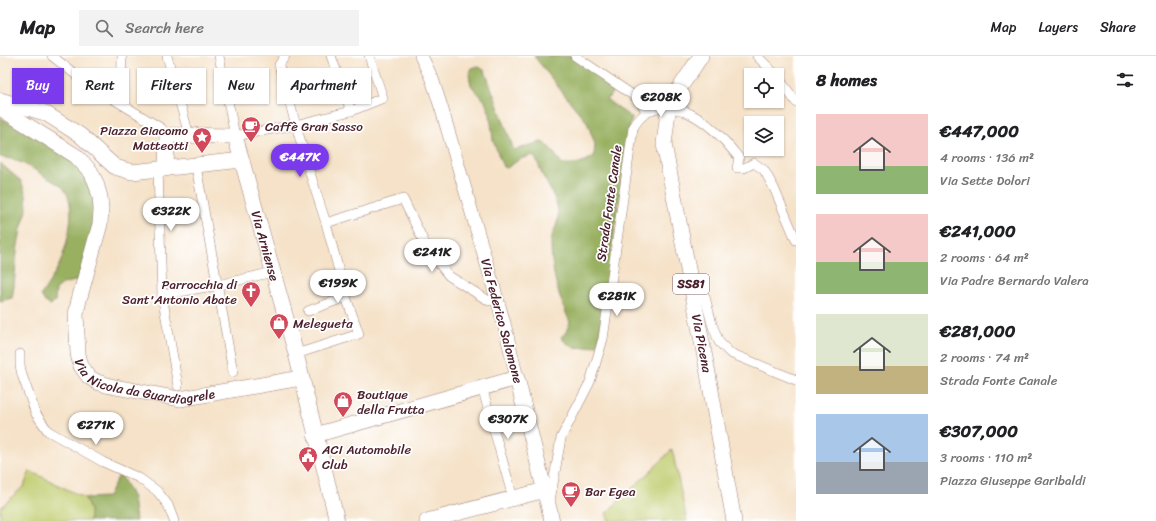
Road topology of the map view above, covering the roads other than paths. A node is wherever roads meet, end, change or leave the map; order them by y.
1 (52, 56) edge
2 (122, 56) edge
3 (168, 56) edge
4 (219, 56) edge
5 (285, 56) edge
6 (331, 56) edge
7 (369, 56) edge
8 (421, 56) edge
9 (576, 56) edge
10 (701, 56) edge
11 (757, 56) edge
12 (122, 68) edge
13 (280, 68) edge
14 (336, 68) edge
15 (768, 68) edge
16 (72, 72) edge
17 (784, 86) edge
18 (0, 100) edge
19 (796, 102) edge
20 (123, 104) edge
21 (290, 104) edge
22 (349, 104) edge
23 (669, 106) junction
24 (0, 108) edge
25 (351, 111) junction
26 (646, 112) junction
27 (295, 125) junction
28 (167, 135) junction
29 (189, 135) junction
30 (235, 136) junction
31 (242, 160) junction
32 (196, 166) junction
33 (162, 169) junction
34 (326, 224) junction
35 (796, 240) edge
36 (273, 272) junction
37 (218, 284) junction
38 (691, 285) junction
39 (162, 295) junction
40 (346, 297) junction
41 (497, 299) junction
42 (308, 311) dead end
43 (20, 354) dead end
44 (296, 354) junction
45 (233, 372) dead end
46 (301, 378) junction
47 (517, 378) junction
48 (796, 380) edge
49 (178, 386) dead end
50 (482, 388) junction
51 (315, 435) junction
52 (545, 490) junction
53 (513, 498) junction
54 (551, 515) edge
55 (174, 521) edge
56 (337, 521) edge
57 (427, 521) edge
58 (734, 521) edge

1 - 16 street
2 - 12 street
3 - 29 street
4 - 30 street, Via Arniense
5 - 13 street
6 - 14 street
7 - 25 street
8 - 41 street, Via Federico Salomone
9 - 26 street
10 - 23 main road, Via Picena / SS81
11 - 15 street
17 - 19 street
18 - 33 main road
20 - 28 street
21 - 27 street
22 - 25 street
23 - 26 street
23 - 35 street
23 - 38 main road, Via Picena / SS81
24 - 46 main road, Via Nicola da Guardiagrele
25 - 27 street
26 - 54 street, Strada Fonte Canale
27 - 30 street
27 - 34 street
28 - 29 main road
28 - 33 main road
29 - 30 main road
30 - 31 main road, Via Arniense
31 - 32 main road
31 - 36 main road, Via Arniense
32 - 33 main road
32 - 37 street
33 - 39 street
34 - 40 street
34 - 41 street
36 - 37 street
36 - 44 main road, Via Arniense
37 - 39 street
37 - 45 street
38 - 48 street
38 - 58 main road, Via Picena / SS81
39 - 49 street
40 - 42 street
40 - 44 street
41 - 47 street, Via Federico Salomone
43 - 55 street
44 - 46 main road, Via Arniense
46 - 51 main road, Via Arniense
47 - 50 main road
47 - 52 main road, Via Federico Salomone
50 - 51 main road
50 - 53 street
51 - 56 main road, Via Arniense
52 - 53 main road
52 - 54 main road, Via Federico Salomone
53 - 57 main road

